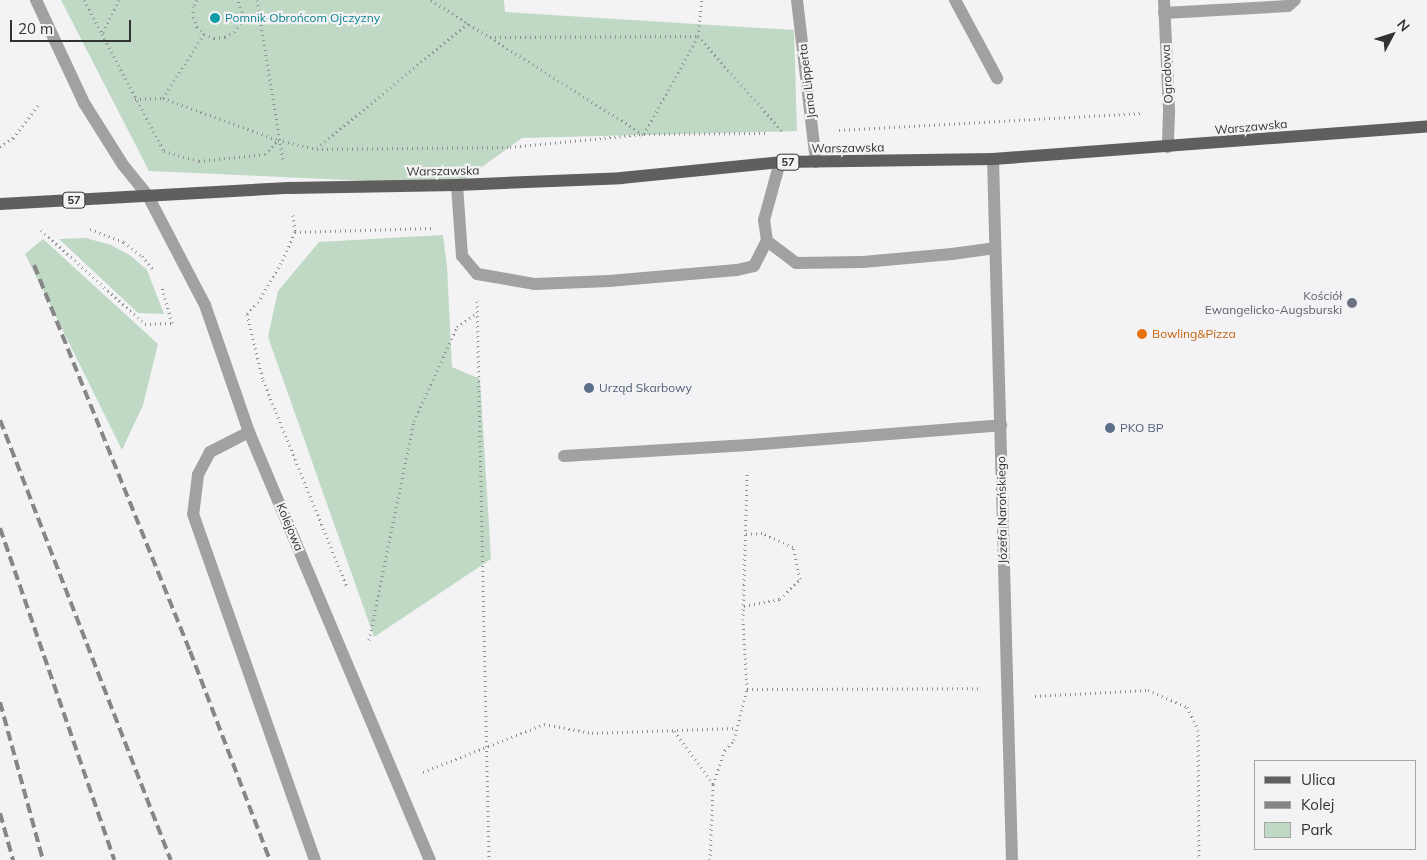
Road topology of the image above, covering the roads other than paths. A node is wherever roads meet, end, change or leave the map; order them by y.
1 (36, 0) edge
2 (797, 0) edge
3 (955, 0) edge
4 (1164, 0) edge
5 (1296, 0) edge
6 (1164, 13) junction
7 (997, 78) dead end
8 (1427, 126) edge
9 (1168, 147) junction
10 (994, 159) junction
11 (780, 162) junction
12 (816, 162) junction
13 (457, 185) junction
14 (148, 196) junction
15 (0, 204) edge
16 (767, 241) junction
17 (995, 248) junction
18 (1001, 425) junction
19 (249, 432) junction
20 (564, 456) dead end
21 (314, 860) edge
22 (430, 860) edge
23 (1012, 860) edge

1 - 14 street, Kolejowa
2 - 12 street, Jana Lipperta
3 - 7 street
4 - 6 street, Ogrodowa
5 - 6 street
6 - 9 street, Ogrodowa
8 - 9 main road, Warszawska / 57
9 - 10 main road, Warszawska / 57
10 - 12 main road, Warszawska / 57
10 - 17 street, Józefa Narońskiego
11 - 12 main road, Warszawska / 57
11 - 13 main road, Warszawska / 57
11 - 16 street
13 - 14 main road, Warszawska / 57
13 - 16 street
14 - 15 main road, 57
14 - 19 street, Kolejowa
16 - 17 street
17 - 18 street, Józefa Narońskiego
18 - 20 street
18 - 23 street, Józefa Narońskiego
19 - 21 street
19 - 22 street, Kolejowa

